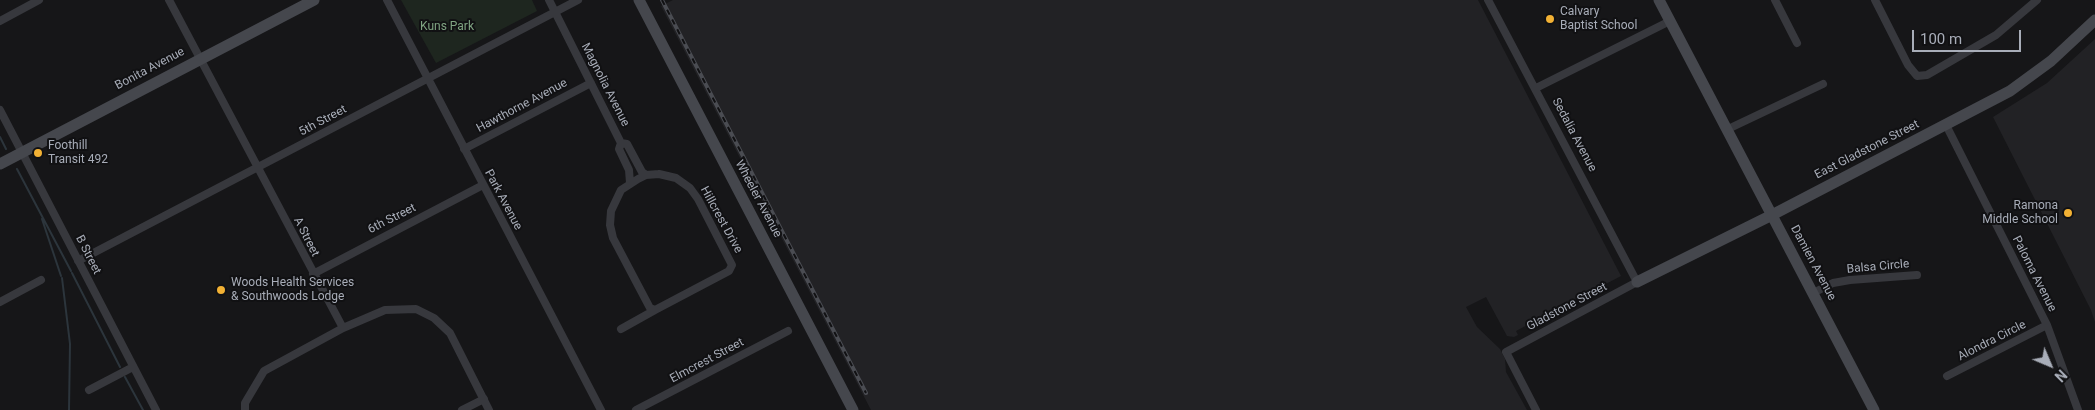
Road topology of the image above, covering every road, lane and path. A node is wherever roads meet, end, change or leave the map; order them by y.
1 (39, 0) edge
2 (169, 0) edge
3 (314, 0) edge
4 (387, 0) edge
5 (549, 0) edge
6 (578, 0) edge
7 (639, 0) edge
8 (1488, 0) edge
9 (1659, 0) edge
10 (1775, 0) edge
11 (1875, 0) edge
12 (2037, 0) edge
13 (555, 12) junction
14 (2095, 20) edge
15 (1670, 21) junction
16 (0, 22) edge
17 (1797, 43) dead end
18 (200, 58) junction
19 (427, 79) junction
20 (591, 83) junction
21 (1823, 84) dead end
22 (1536, 88) junction
23 (0, 110) edge
24 (1946, 125) junction
25 (1728, 129) junction
26 (621, 143) junction
27 (464, 149) junction
28 (23, 152) junction
29 (0, 164) edge
30 (257, 168) junction
31 (646, 175) junction
32 (630, 183) junction
33 (483, 185) junction
34 (1772, 214) junction
35 (78, 261) junction
36 (313, 274) junction
37 (1917, 275) dead end
38 (41, 280) dead end
39 (1637, 282) junction
40 (1813, 293) junction
41 (0, 302) edge
42 (655, 310) junction
43 (2047, 325) junction
44 (342, 328) junction
45 (621, 329) dead end
46 (788, 331) dead end
47 (133, 368) junction
48 (1947, 376) dead end
49 (89, 390) dead end
50 (484, 399) junction
51 (156, 410) edge
52 (245, 410) edge
53 (462, 410) edge
54 (489, 410) edge
55 (600, 410) edge
56 (636, 410) edge
57 (853, 410) edge
58 (1536, 410) edge
59 (1874, 410) edge
60 (2078, 410) edge

1 - 16 street
2 - 18 street, A Street
3 - 18 main road, Bonita Avenue
4 - 19 street, Park Avenue
5 - 13 street, Magnolia Avenue
6 - 13 street, 5th Street
7 - 57 main road, Wheeler Avenue
8 - 22 street, Sedalia Avenue
9 - 15 main road, Damien Avenue
10 - 17 street
11 - 12 street
13 - 19 street, 5th Street
13 - 20 street, Magnolia Avenue
14 - 24 main road, East Gladstone Street
15 - 22 street
15 - 25 main road, Damien Avenue
18 - 28 main road, Bonita Avenue
18 - 30 street, A Street
19 - 27 street, Park Avenue
19 - 30 street, 5th Street
20 - 26 street, Magnolia Avenue
20 - 27 street, Hawthorne Avenue
21 - 25 street
22 - 39 street, Sedalia Avenue
23 - 28 street, B Street
24 - 34 main road, East Gladstone Street
24 - 43 street, Paloma Avenue
25 - 34 main road, Damien Avenue
26 - 31 street
26 - 32 street, Magnolia Avenue
27 - 33 street, Park Avenue
28 - 29 main road, Bonita Avenue
28 - 35 street, B Street
30 - 35 street, 5th Street
30 - 36 street, A Street
31 - 32 street
31 - 42 street, Hillcrest Drive
32 - 42 street
33 - 36 street, 6th Street
33 - 55 street, Park Avenue
34 - 39 main road, East Gladstone Street
34 - 40 main road, Damien Avenue
35 - 47 street, B Street
36 - 44 street, A Street
37 - 40 street, Balsa Circle
38 - 41 street
39 - 58 street, Gladstone Street
40 - 59 main road, Damien Avenue
42 - 45 street, Hillcrest Drive
43 - 48 street, Alondra Circle
43 - 60 street, Paloma Avenue
44 - 50 street
44 - 52 street
46 - 56 street, Elmcrest Street
47 - 49 street
47 - 51 street, B Street
50 - 53 street
50 - 54 street

